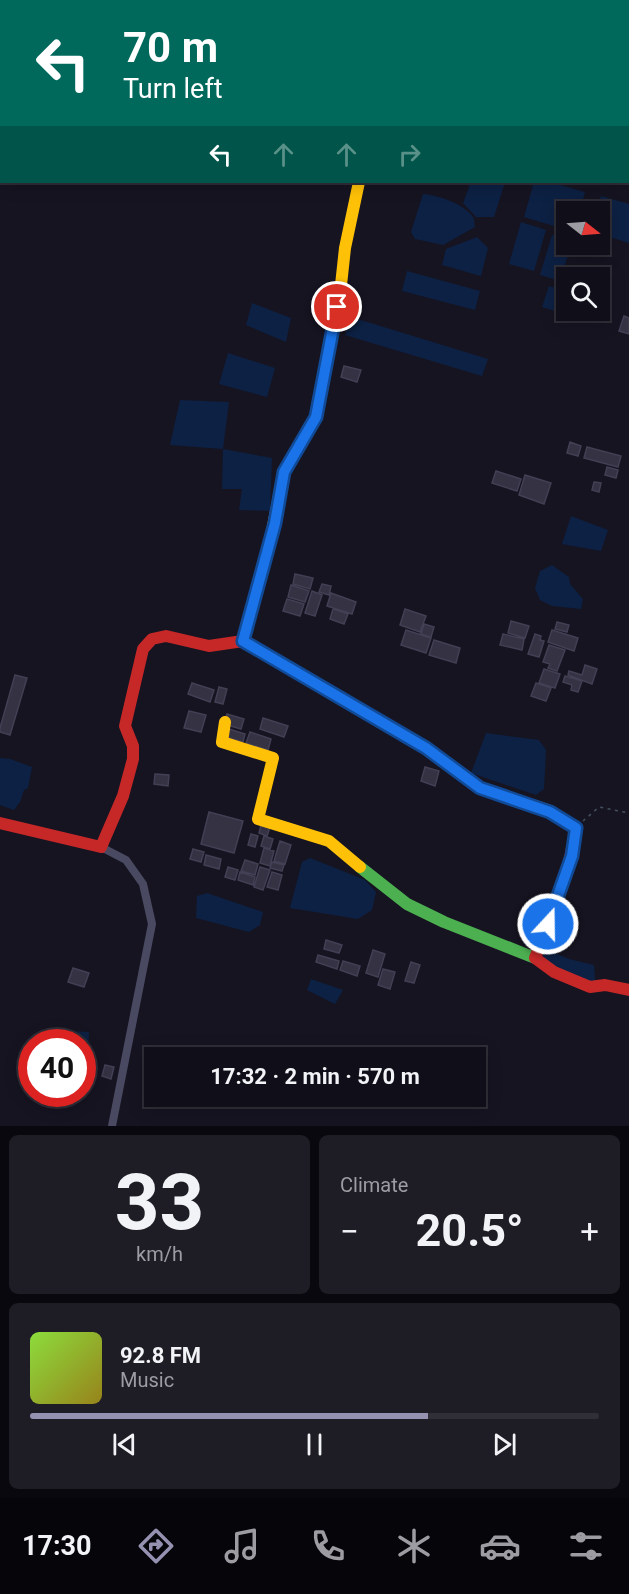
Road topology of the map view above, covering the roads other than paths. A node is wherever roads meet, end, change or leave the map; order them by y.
1 (359, 183) edge
2 (243, 641) junction
3 (225, 722) dead end
4 (0, 823) edge
5 (101, 847) junction
6 (535, 958) junction
7 (629, 990) edge
8 (112, 1126) edge

1 - 2 street
2 - 5 street
2 - 6 street
3 - 6 street
4 - 5 street
5 - 8 street
6 - 7 street

